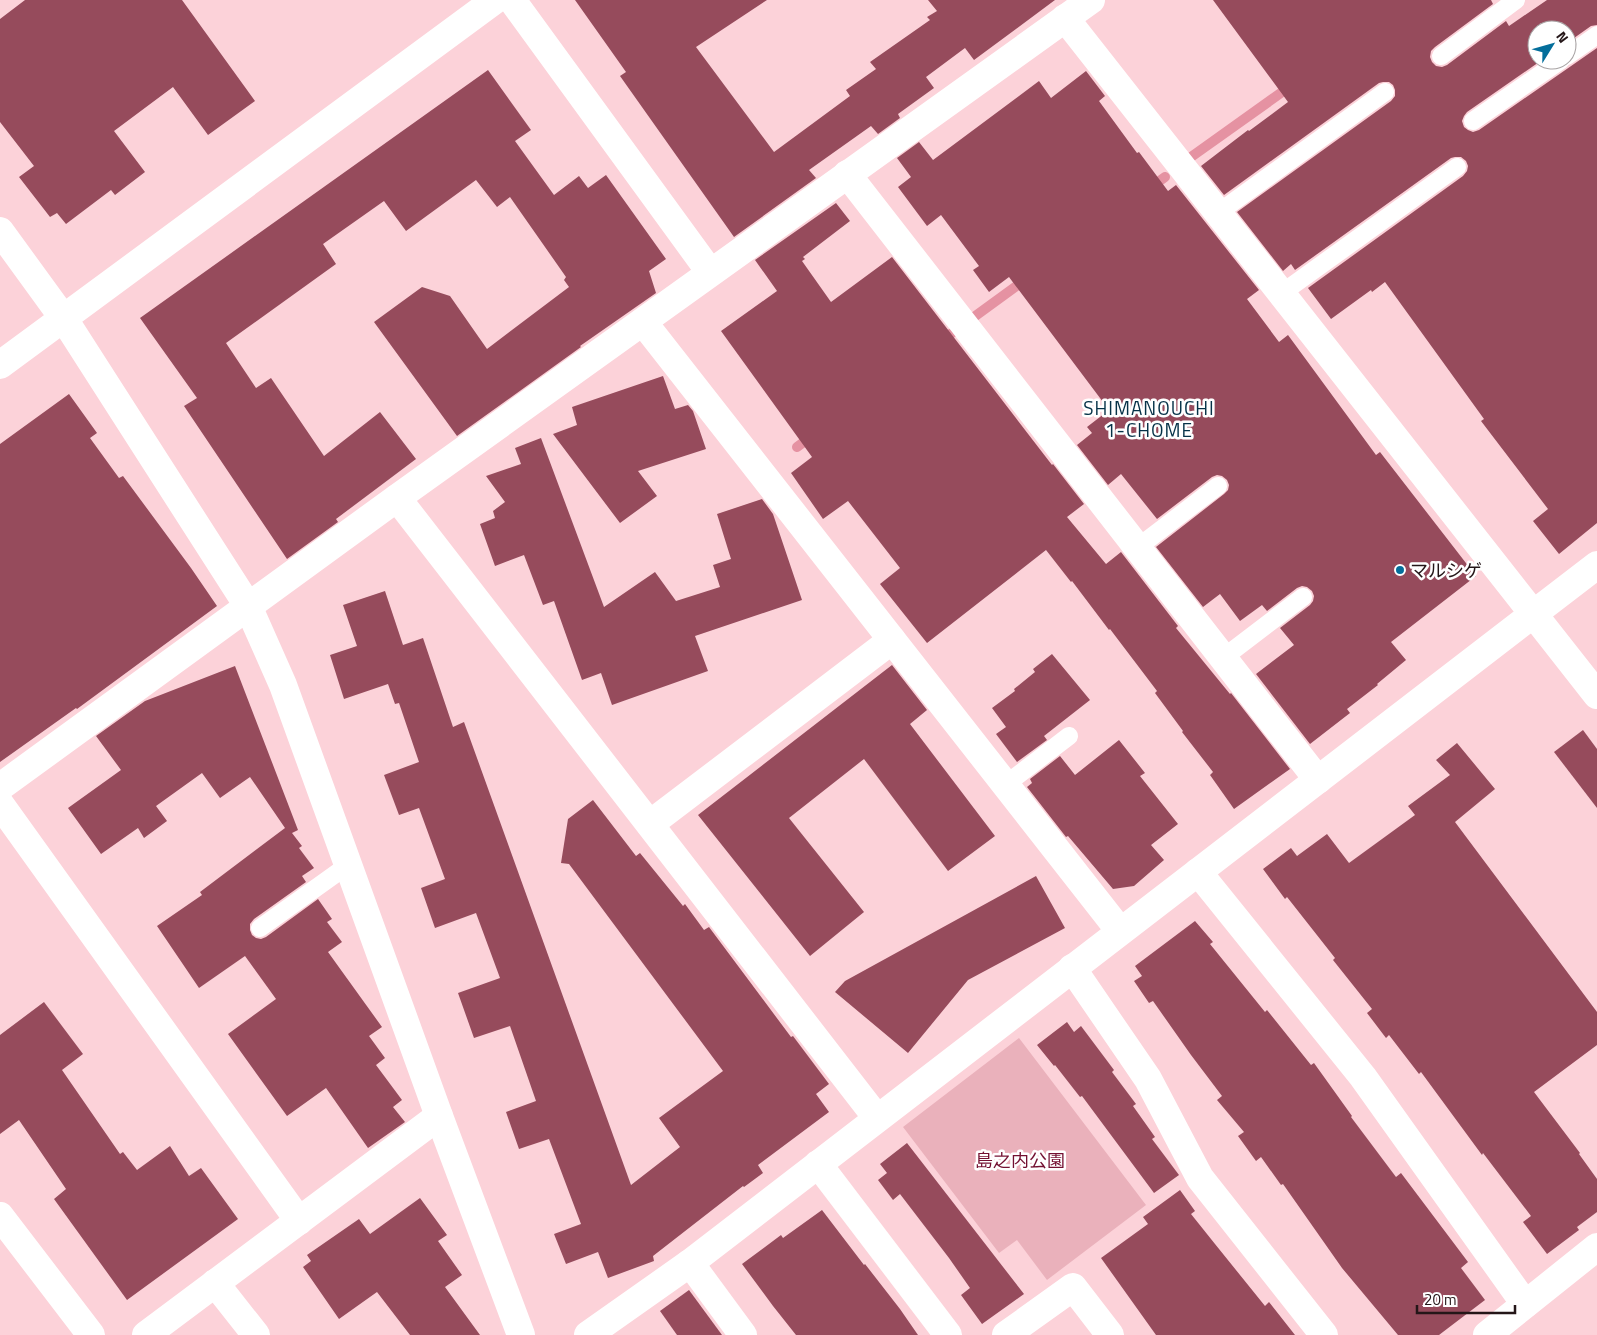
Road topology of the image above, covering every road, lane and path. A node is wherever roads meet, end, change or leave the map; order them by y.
1 (495, 0) edge
2 (512, 0) edge
3 (1091, 0) edge
4 (1516, 0) edge
5 (1065, 18) junction
6 (1597, 35) edge
7 (1577, 49) edge
8 (1441, 56) dead end
9 (1547, 70) edge
10 (1385, 92) dead end
11 (1473, 122) dead end
12 (1457, 167) dead end
13 (847, 174) junction
14 (1218, 213) junction
15 (0, 231) edge
16 (710, 272) junction
17 (1282, 294) junction
18 (64, 319) junction
19 (642, 322) junction
20 (0, 365) edge
21 (1218, 486) dead end
22 (398, 498) junction
23 (1137, 548) junction
24 (1597, 565) edge
25 (1302, 597) dead end
26 (248, 606) junction
27 (1534, 614) junction
28 (892, 640) junction
29 (1223, 658) junction
30 (1597, 695) edge
31 (1069, 736) dead end
32 (1318, 780) junction
33 (1005, 785) junction
34 (0, 787) edge
35 (0, 804) edge
36 (650, 824) junction
37 (348, 865) junction
38 (1198, 872) junction
39 (260, 928) dead end
40 (1120, 932) junction
41 (1072, 968) junction
42 (439, 1116) junction
43 (877, 1118) junction
44 (818, 1164) junction
45 (0, 1216) edge
46 (299, 1221) junction
47 (1597, 1246) edge
48 (690, 1263) junction
49 (215, 1283) junction
50 (1525, 1304) junction
51 (91, 1335) edge
52 (146, 1335) edge
53 (256, 1335) edge
54 (521, 1335) edge
55 (588, 1335) edge
56 (743, 1335) edge
57 (948, 1335) edge
58 (1006, 1335) edge
59 (1110, 1335) edge
60 (1324, 1335) edge
61 (1487, 1335) edge

1 - 18 street
2 - 16 street
3 - 5 street
4 - 8 lane
5 - 13 street
5 - 14 street
6 - 7 lane
9 - 11 lane
10 - 14 lane
12 - 17 lane
13 - 16 street
13 - 23 street
14 - 17 street
15 - 18 street
16 - 19 street
17 - 27 street
18 - 20 street
18 - 26 street
19 - 22 street
19 - 28 street
21 - 23 lane
22 - 26 street
22 - 36 street
23 - 29 street
24 - 27 street
25 - 29 lane
26 - 34 street
26 - 37 street
27 - 30 street
27 - 32 street
28 - 33 street
28 - 36 street
29 - 32 street
31 - 33 lane
32 - 38 street
33 - 40 street
35 - 46 street
36 - 43 street
37 - 39 lane
37 - 42 street
38 - 40 street
38 - 50 street
40 - 41 street
41 - 43 street
41 - 60 street
42 - 46 street
42 - 54 street
43 - 44 street
44 - 48 street
44 - 57 street
45 - 51 street
46 - 49 street
47 - 50 street
48 - 55 street
48 - 56 street
49 - 52 street
49 - 53 street
50 - 61 street
58 - 59 street

